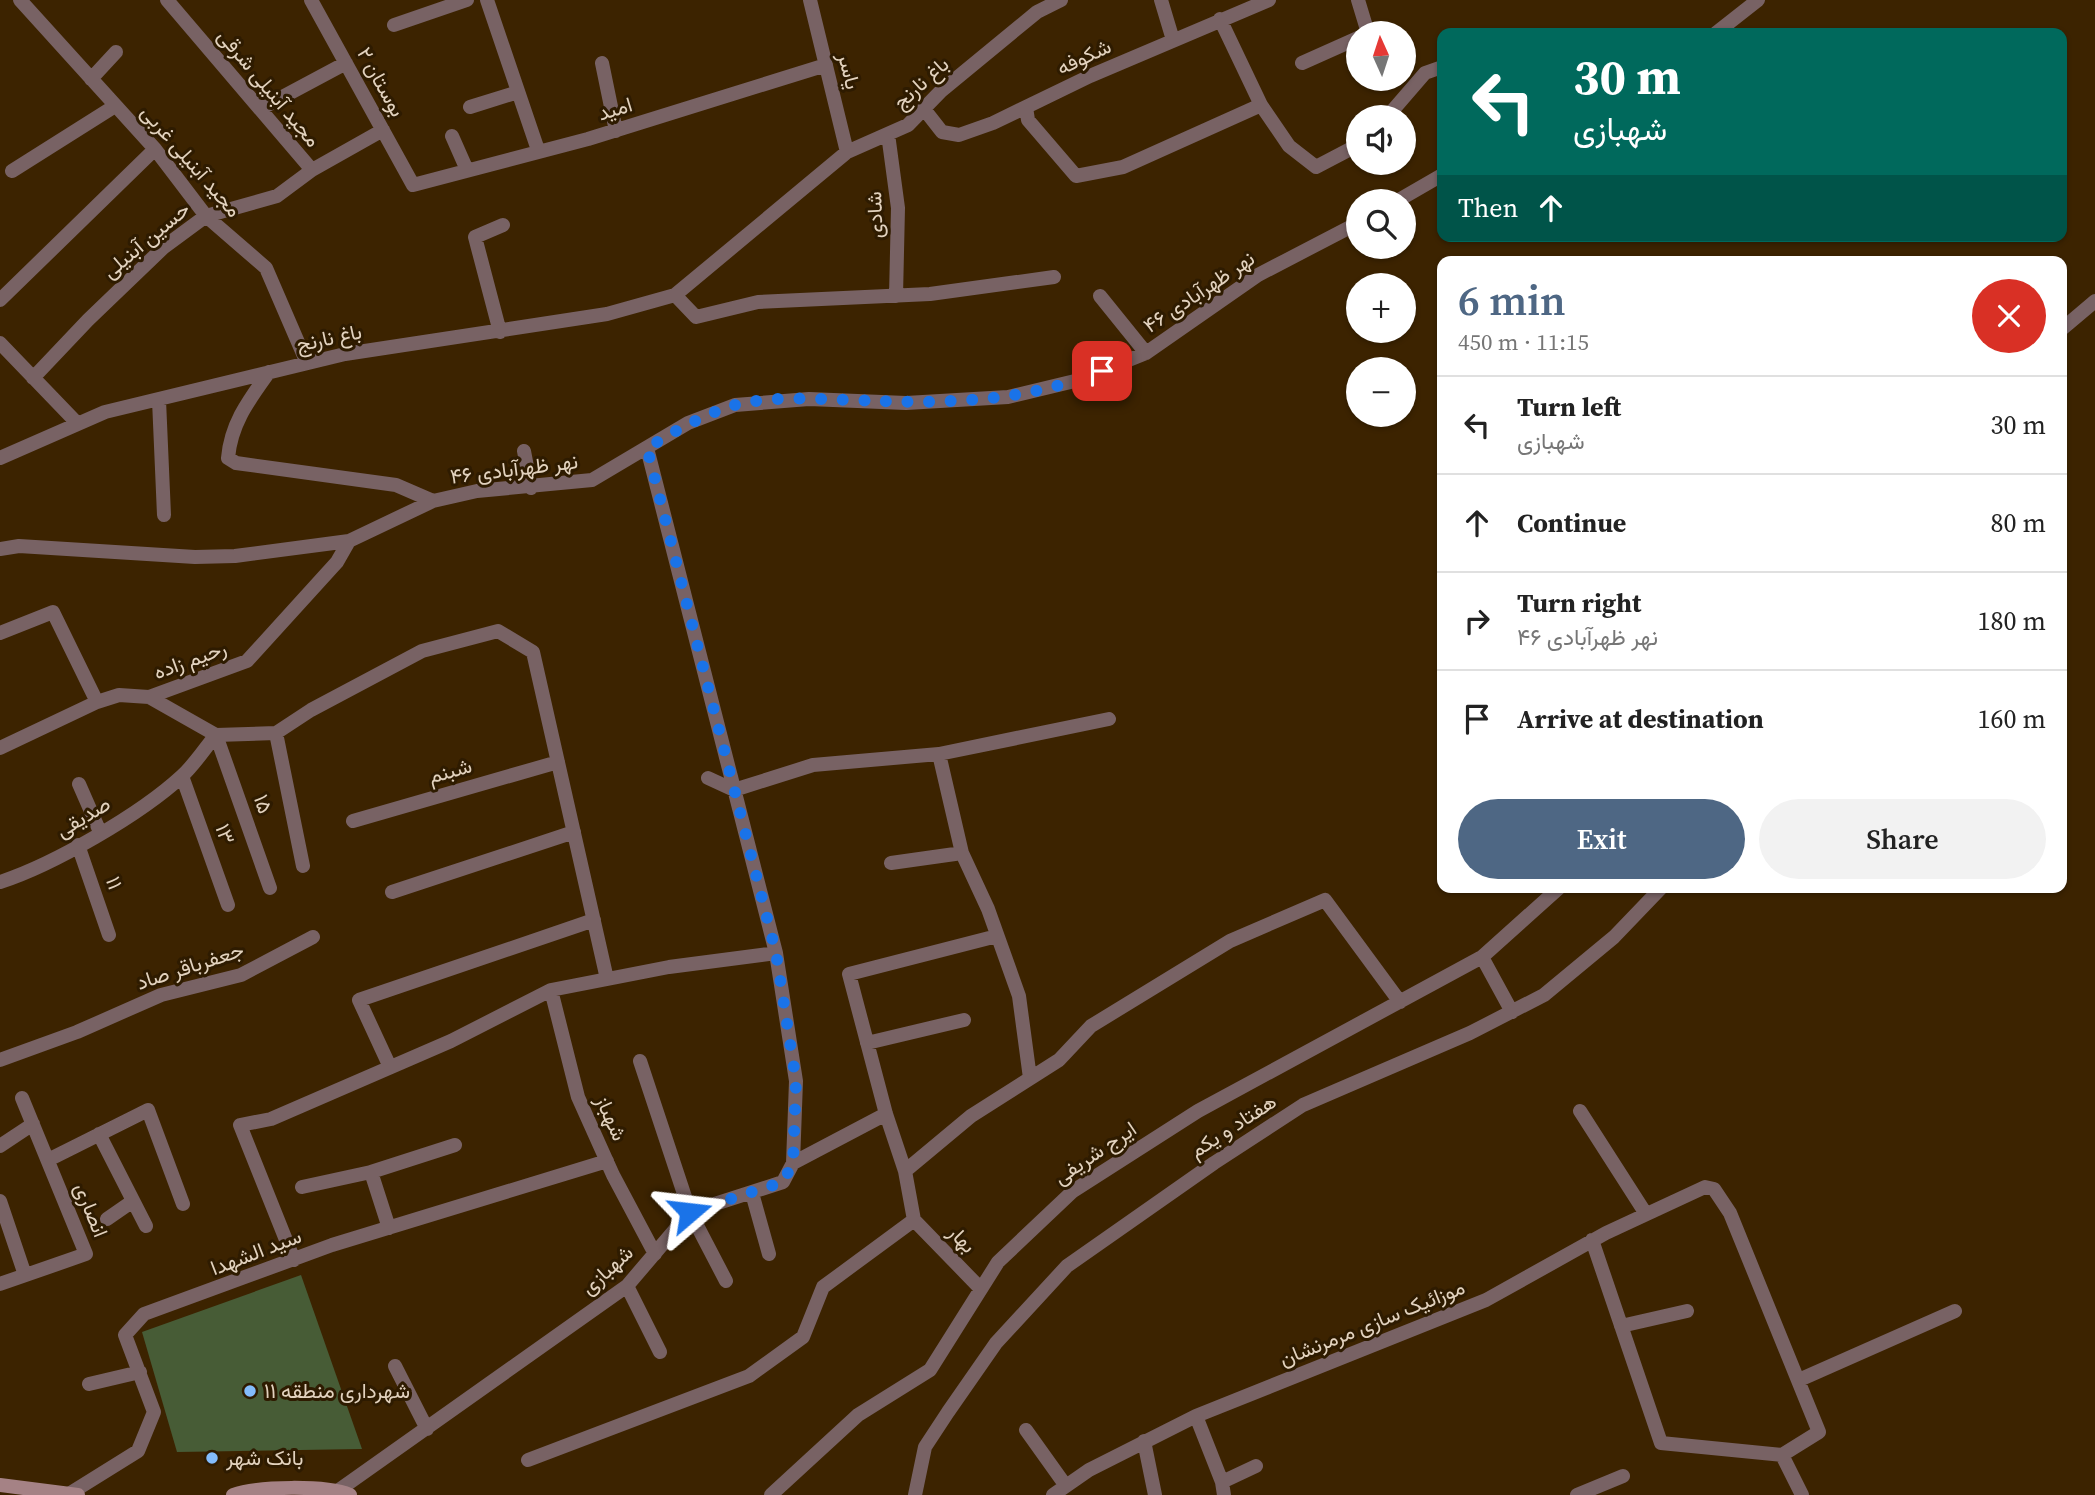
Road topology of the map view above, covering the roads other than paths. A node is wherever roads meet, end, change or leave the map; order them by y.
1 (20, 0) edge
2 (167, 0) edge
3 (311, 0) edge
4 (467, 0) edge
5 (487, 0) edge
6 (810, 0) edge
7 (1061, 0) edge
8 (1161, 0) edge
9 (1269, 0) edge
10 (1358, 0) edge
11 (1758, 0) edge
12 (1220, 19) junction
13 (1364, 21) edge
14 (394, 25) dead end
15 (1722, 28) edge
16 (1173, 40) junction
17 (1346, 43) edge
18 (116, 52) dead end
19 (346, 63) junction
20 (601, 63) dead end
21 (1302, 63) dead end
22 (826, 65) junction
23 (1437, 69) edge
24 (91, 79) junction
25 (518, 92) junction
26 (1261, 105) junction
27 (1398, 105) edge
28 (115, 106) junction
29 (470, 107) dead end
30 (1026, 107) junction
31 (260, 109) junction
32 (924, 109) junction
33 (383, 130) junction
34 (616, 131) junction
35 (888, 134) junction
36 (452, 136) dead end
37 (155, 149) junction
38 (538, 150) junction
39 (1346, 151) edge
40 (847, 152) junction
41 (312, 170) junction
42 (467, 170) junction
43 (12, 171) dead end
44 (1437, 178) edge
45 (413, 185) joint
46 (1416, 190) edge
47 (206, 216) junction
48 (503, 225) dead end
49 (1346, 229) edge
50 (1054, 277) dead end
51 (675, 295) junction
52 (896, 296) junction
53 (1100, 296) dead end
54 (0, 300) edge
55 (2095, 301) edge
56 (2067, 325) edge
57 (500, 332) junction
58 (0, 344) edge
59 (1146, 353) junction
60 (307, 363) junction
61 (270, 372) junction
62 (33, 378) junction
63 (159, 400) junction
64 (77, 424) junction
65 (647, 448) junction
66 (524, 451) dead end
67 (0, 458) edge
68 (531, 488) junction
69 (433, 501) junction
70 (164, 515) dead end
71 (349, 541) junction
72 (0, 549) edge
73 (0, 633) edge
74 (149, 697) junction
75 (97, 702) junction
76 (1109, 719) dead end
77 (276, 733) junction
78 (216, 734) junction
79 (0, 748) edge
80 (939, 754) junction
81 (558, 762) junction
82 (182, 776) junction
83 (708, 778) dead end
84 (79, 784) dead end
85 (734, 790) junction
86 (353, 821) dead end
87 (100, 832) junction
88 (574, 832) junction
89 (78, 845) junction
90 (962, 853) junction
91 (891, 863) dead end
92 (303, 866) dead end
93 (0, 882) edge
94 (270, 888) dead end
95 (392, 892) dead end
96 (1553, 893) edge
97 (1656, 893) edge
98 (228, 905) dead end
99 (594, 919) junction
100 (109, 935) dead end
101 (998, 936) junction
102 (313, 937) dead end
103 (776, 953) junction
104 (1482, 957) junction
105 (607, 979) junction
106 (551, 990) junction
107 (1400, 1002) junction
108 (1512, 1012) junction
109 (964, 1020) dead end
110 (867, 1043) junction
111 (0, 1060) edge
112 (640, 1061) dead end
113 (390, 1067) junction
114 (1030, 1078) junction
115 (22, 1098) dead end
116 (1580, 1111) dead end
117 (886, 1114) junction
118 (33, 1124) junction
119 (99, 1135) junction
120 (455, 1145) dead end
121 (0, 1146) edge
122 (48, 1160) junction
123 (607, 1161) junction
124 (793, 1163) junction
125 (905, 1171) junction
126 (371, 1172) junction
127 (302, 1187) dead end
128 (752, 1193) junction
129 (0, 1201) edge
130 (133, 1201) junction
131 (183, 1204) dead end
132 (690, 1212) junction
133 (1646, 1214) junction
134 (107, 1219) dead end
135 (914, 1220) junction
136 (146, 1226) dead end
137 (389, 1228) junction
138 (1592, 1240) junction
139 (654, 1254) junction
140 (769, 1254) dead end
141 (294, 1259) junction
142 (25, 1275) junction
143 (726, 1281) dead end
144 (0, 1284) edge
145 (627, 1286) junction
146 (981, 1288) junction
147 (1687, 1311) dead end
148 (1955, 1311) dead end
149 (1621, 1326) junction
150 (660, 1352) dead end
151 (395, 1366) dead end
152 (140, 1372) junction
153 (1799, 1380) junction
154 (89, 1384) dead end
155 (1196, 1416) junction
156 (426, 1429) junction
157 (1026, 1430) dead end
158 (1144, 1441) junction
159 (1782, 1455) junction
160 (528, 1460) dead end
161 (1256, 1466) dead end
162 (1623, 1476) dead end
163 (0, 1485) edge
164 (1066, 1486) junction
165 (1223, 1488) edge
166 (345, 1493) edge
167 (73, 1494) edge
168 (233, 1495) edge
169 (771, 1495) edge
170 (915, 1495) edge
171 (1053, 1495) edge
172 (1154, 1495) edge
173 (1577, 1495) edge
174 (1802, 1495) edge

1 - 24 street, مجید آبنیلی غربی
2 - 31 street, مجید آبنیلی شرقی
3 - 19 street, بوستان ۲
4 - 14 street
5 - 25 street
6 - 22 street, یاسر
7 - 32 street, باغ نارنج
8 - 16 street
9 - 12 street, شکوفه
10 - 13 street
11 - 15 street
12 - 16 street, شکوفه
12 - 26 street
16 - 30 street, شکوفه
17 - 21 street
18 - 24 street
19 - 31 street
19 - 33 street, بوستان ۲
20 - 34 street
22 - 34 street, امید
22 - 40 street, یاسر
23 - 27 street
24 - 28 street, مجید آبنیلی غربی
25 - 29 street
25 - 38 street
26 - 30 street
26 - 39 street
28 - 37 street, مجید آبنیلی غربی
28 - 43 street
30 - 32 street, شکوفه
31 - 41 street, مجید آبنیلی شرقی
32 - 35 street, باغ نارنج
33 - 41 street, حسین آبنیلی
33 - 45 street, بوستان ۲
34 - 38 street, امید
35 - 40 street, باغ نارنج
35 - 52 street, شادی
36 - 42 street
37 - 47 street, مجید آبنیلی غربی
37 - 54 street
38 - 42 street, امید
40 - 51 street, باغ نارنج
41 - 47 street, حسین آبنیلی
42 - 45 street, امید
44 - 46 street
47 - 60 street, مجید آبنیلی غربی
47 - 62 street, حسین آبنیلی
48 - 57 street
49 - 59 street, نهر ظهرآبادی ۴۶
50 - 52 street
51 - 52 street
51 - 57 street, باغ نارنج
53 - 59 street
55 - 56 street
57 - 60 street, باغ نارنج
58 - 62 street
59 - 65 street, نهر ظهرآبادی ۴۶
60 - 61 street, باغ نارنج
61 - 63 street, باغ نارنج
61 - 69 street
62 - 64 street
63 - 64 street, باغ نارنج
63 - 70 street
64 - 67 street, باغ نارنج
65 - 68 street, نهر ظهرآبادی ۴۶
65 - 85 street
66 - 68 street
68 - 69 street, نهر ظهرآبادی ۴۶
69 - 71 street, نهر ظهرآبادی ۴۶
71 - 72 street, نهر ظهرآبادی ۴۶
71 - 74 street, رحیم زاده
73 - 75 street
74 - 75 street, رحیم زاده
74 - 78 street
75 - 79 street, رحیم زاده
76 - 80 street
77 - 78 street
77 - 81 street
77 - 92 street
78 - 82 street, صدیقی
78 - 94 street, ۱۵
80 - 85 street
80 - 90 street
81 - 86 street, شبنم
81 - 88 street
82 - 87 street, صدیقی
82 - 98 street, ۱۳
83 - 85 street
84 - 87 street
85 - 103 street
87 - 89 street, صدیقی
88 - 95 street
88 - 99 street
89 - 93 street, صدیقی
89 - 100 street, ۱۱
90 - 91 street
90 - 101 street
96 - 104 street, ایرج شریفی
97 - 108 street, هفتاد و یکم
99 - 105 street
99 - 113 street
101 - 110 street
101 - 114 street
102 - 111 street, جعفرباقر صاد
103 - 105 street
103 - 124 street
104 - 107 street, ایرج شریفی
104 - 108 street
105 - 106 street
106 - 113 street
106 - 123 street, شهباز
107 - 114 street
107 - 146 street, ایرج شریفی
108 - 170 street, هفتاد و یکم
109 - 110 street
110 - 117 street
112 - 132 street
113 - 141 street
114 - 125 street
115 - 118 street, انصاری
116 - 133 street
117 - 124 street
117 - 125 street
118 - 121 street
118 - 122 street, انصاری
119 - 122 street
119 - 130 street
119 - 131 street
120 - 126 street
122 - 142 street, انصاری
123 - 137 street, سید الشهدا
123 - 139 street, شهباز
124 - 128 street
125 - 135 street
126 - 127 street
126 - 137 street
128 - 132 street
128 - 140 street
129 - 142 street
130 - 134 street
130 - 136 street
132 - 139 street, شهبازی
132 - 143 street
133 - 138 street, موزائیک سازی مرمرنشان
133 - 153 street, موزائیک سازی مرمرنشان
135 - 146 street, بهار
135 - 160 street
137 - 141 street, سید الشهدا
138 - 149 street
138 - 155 street, موزائیک سازی مرمرنشان
139 - 145 street, شهبازی
141 - 152 street, سید الشهدا
142 - 144 street, انصاری
145 - 150 street
145 - 156 street, شهبازی
146 - 169 street, ایرج شریفی
147 - 149 street
148 - 153 street
149 - 159 street
151 - 156 street
152 - 154 street
152 - 167 street, سید الشهدا
153 - 159 street
155 - 158 street, موزائیک سازی مرمرنشان
155 - 165 street
156 - 166 street, شهبازی
157 - 164 street
158 - 164 street, موزائیک سازی مرمرنشان
158 - 172 street
159 - 174 street
161 - 165 street
162 - 173 street
163 - 167 main road
164 - 171 street, موزائیک سازی مرمرنشان
166 - 168 main road

